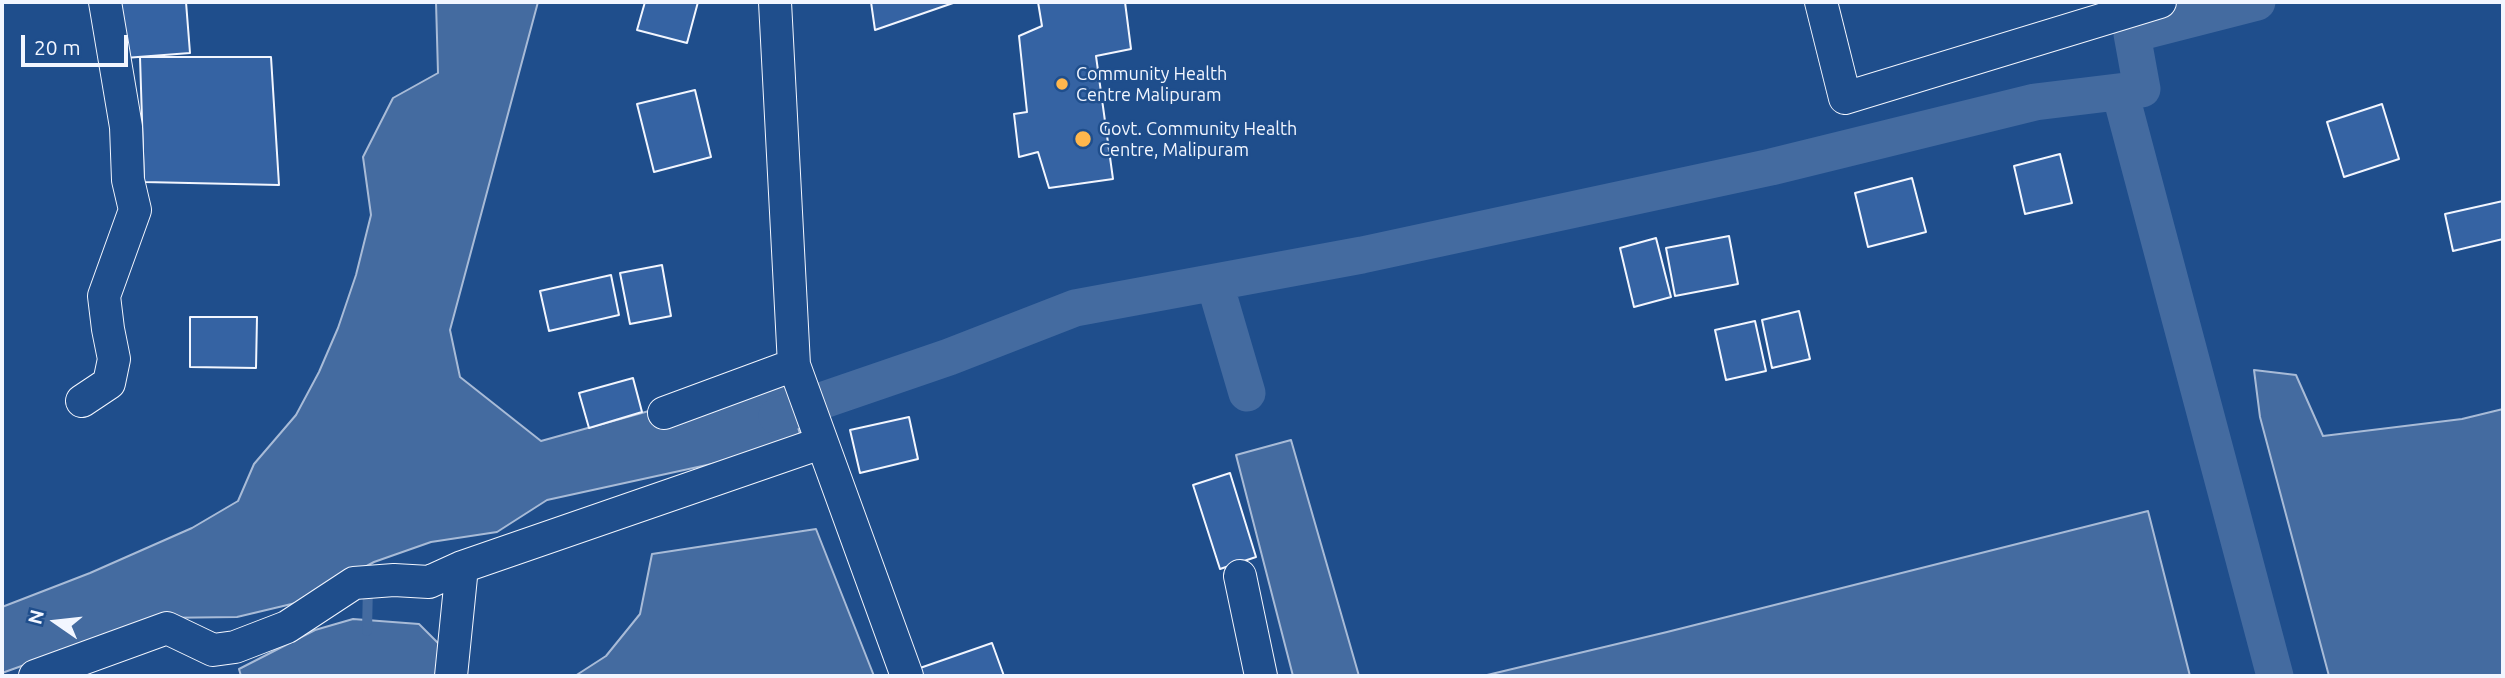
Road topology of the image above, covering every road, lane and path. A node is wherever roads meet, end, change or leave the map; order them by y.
1 (105, 2) edge
2 (775, 2) edge
3 (1821, 2) edge
4 (2160, 2) edge
5 (794, 365) junction
6 (82, 401) dead end
7 (664, 413) dead end
8 (821, 443) junction
9 (462, 567) junction
10 (1240, 576) dead end
11 (35, 676) edge
12 (452, 676) edge
13 (906, 676) edge
14 (1261, 676) edge

1 - 6 street
2 - 5 street
3 - 4 street
5 - 7 street
5 - 8 street
8 - 9 street
8 - 13 street
9 - 11 street
9 - 12 street
10 - 14 street

